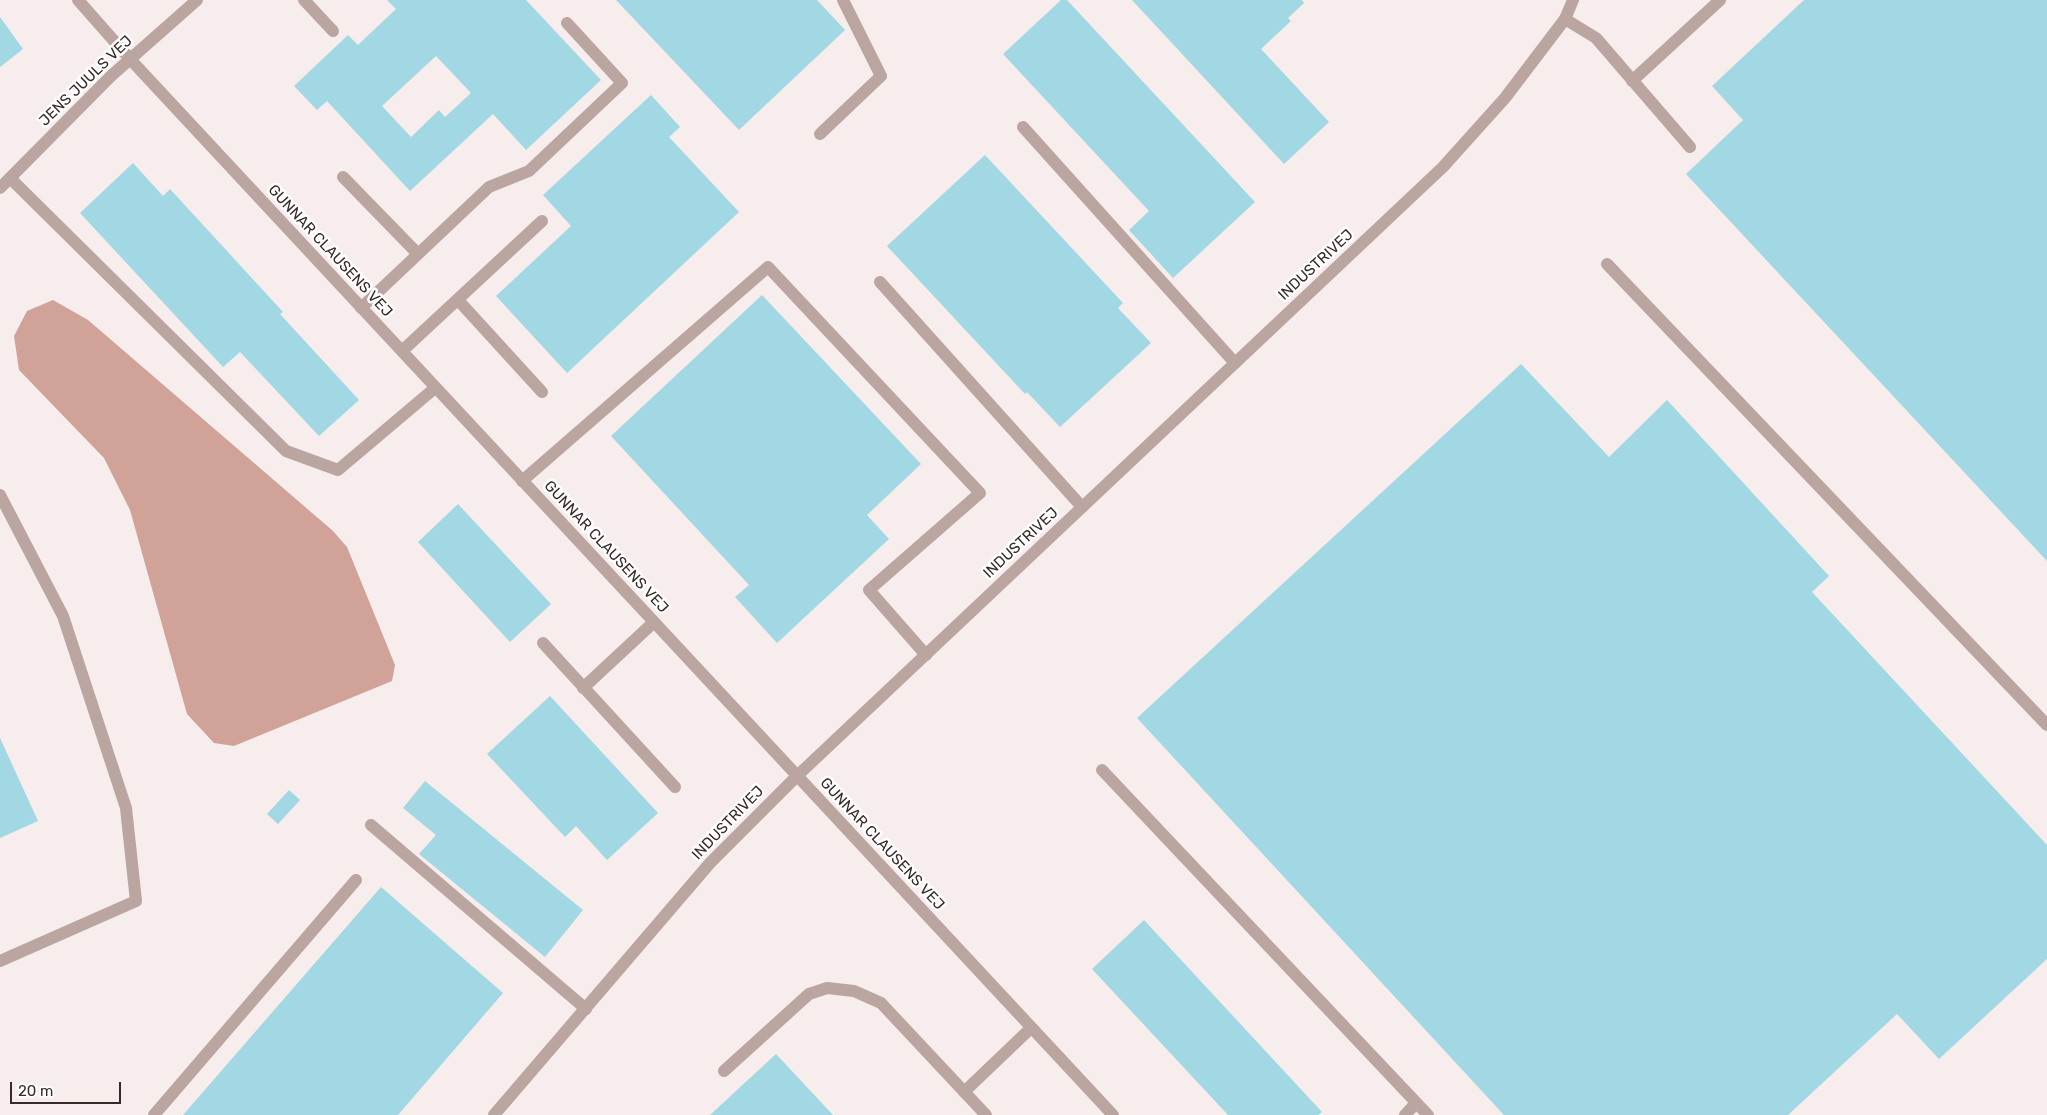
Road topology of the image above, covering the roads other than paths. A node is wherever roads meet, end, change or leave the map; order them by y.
1 (78, 0) edge
2 (197, 0) edge
3 (304, 0) edge
4 (843, 0) edge
5 (1574, 0) edge
6 (1720, 0) edge
7 (1565, 19) junction
8 (567, 23) dead end
9 (333, 31) dead end
10 (130, 59) junction
11 (1632, 80) junction
12 (1023, 127) dead end
13 (820, 134) dead end
14 (1690, 147) dead end
15 (343, 176) dead end
16 (10, 178) junction
17 (0, 188) edge
18 (542, 221) dead end
19 (418, 254) junction
20 (1607, 264) dead end
21 (880, 282) dead end
22 (458, 300) junction
23 (361, 308) junction
24 (402, 351) junction
25 (1235, 364) junction
26 (435, 388) junction
27 (542, 392) dead end
28 (522, 481) junction
29 (0, 496) edge
30 (1082, 507) junction
31 (654, 622) junction
32 (543, 643) dead end
33 (926, 655) junction
34 (583, 688) junction
35 (2047, 725) edge
36 (1102, 770) dead end
37 (797, 776) junction
38 (675, 787) dead end
39 (371, 825) dead end
40 (356, 880) dead end
41 (0, 961) edge
42 (586, 1009) junction
43 (1030, 1028) junction
44 (724, 1071) dead end
45 (964, 1092) junction
46 (1416, 1103) junction
47 (154, 1115) edge
48 (494, 1115) edge
49 (986, 1115) edge
50 (1113, 1115) edge
51 (1405, 1115) edge
52 (1428, 1115) edge

1 - 10 street, GUNNAR CLAUSENS VEJ
2 - 10 street, JENS JUULS VEJ
3 - 9 street
4 - 13 street
5 - 7 street, INDUSTRIVEJ
6 - 11 street
7 - 11 street
7 - 25 street, INDUSTRIVEJ
8 - 19 street
10 - 16 street, JENS JUULS VEJ
10 - 23 street, GUNNAR CLAUSENS VEJ
11 - 14 street
12 - 25 street
15 - 19 street
16 - 17 street, JENS JUULS VEJ
16 - 26 street
18 - 22 street
19 - 23 street
20 - 35 street
21 - 30 street
22 - 24 street
22 - 27 street
23 - 24 street, GUNNAR CLAUSENS VEJ
24 - 26 street, GUNNAR CLAUSENS VEJ
25 - 30 street, INDUSTRIVEJ
26 - 28 street, GUNNAR CLAUSENS VEJ
28 - 31 street, GUNNAR CLAUSENS VEJ
28 - 33 street
29 - 41 street
30 - 33 street, INDUSTRIVEJ
31 - 34 street
31 - 37 street, GUNNAR CLAUSENS VEJ
32 - 34 street
33 - 37 street, INDUSTRIVEJ
34 - 38 street
36 - 46 street
37 - 42 street, INDUSTRIVEJ
37 - 43 street, GUNNAR CLAUSENS VEJ
39 - 42 street
40 - 47 street
42 - 48 street, INDUSTRIVEJ
43 - 45 street
43 - 50 street, GUNNAR CLAUSENS VEJ
44 - 45 street
45 - 49 street
46 - 51 street
46 - 52 street

